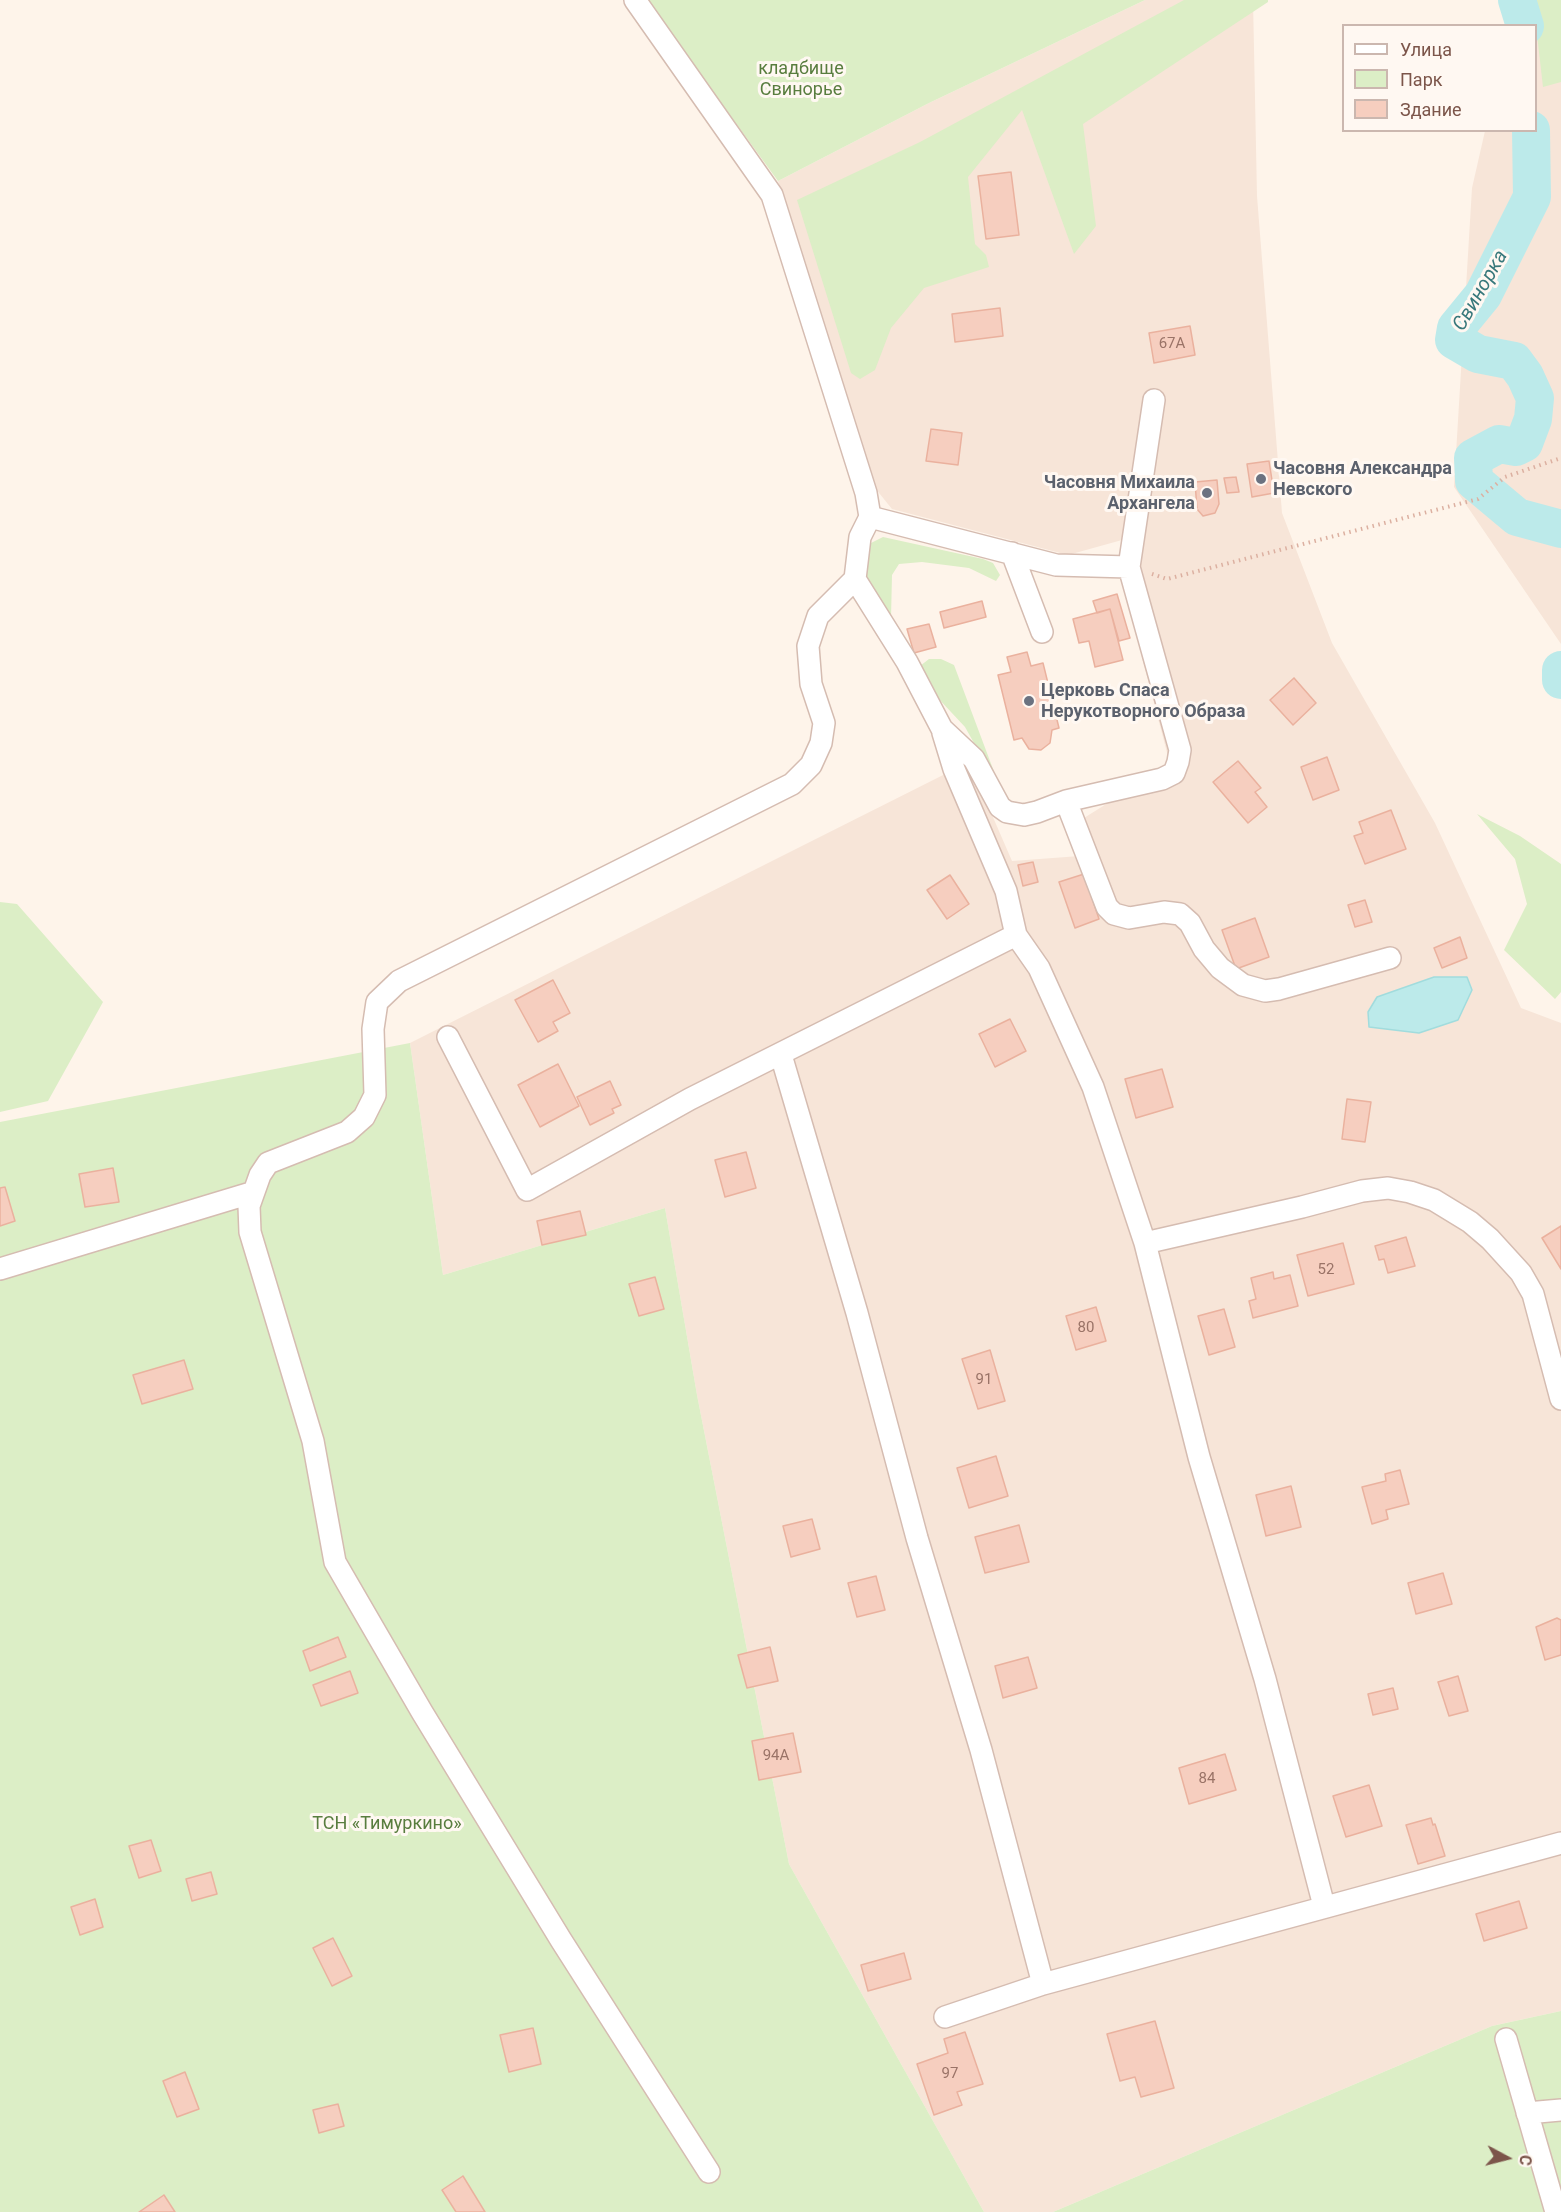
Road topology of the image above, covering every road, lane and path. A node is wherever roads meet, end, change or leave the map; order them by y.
1 (635, 0) edge
2 (1154, 400) dead end
3 (1561, 458) edge
4 (870, 517) junction
5 (1012, 554) junction
6 (1129, 567) junction
7 (855, 579) junction
8 (1042, 632) dead end
9 (942, 729) junction
10 (1066, 801) junction
11 (1016, 934) junction
12 (1390, 958) dead end
13 (448, 1037) dead end
14 (781, 1055) junction
15 (254, 1192) junction
16 (1145, 1243) junction
17 (0, 1269) edge
18 (1561, 1399) edge
19 (1561, 1843) edge
20 (1324, 1906) junction
21 (1043, 1984) junction
22 (945, 2017) dead end
23 (1506, 2039) dead end
24 (1561, 2110) edge
25 (1527, 2113) junction
26 (708, 2172) dead end
27 (1556, 2212) edge

1 - 4 street
2 - 6 street
3 - 6 path
4 - 5 street
4 - 7 street
5 - 6 street
5 - 8 street
6 - 10 street
7 - 9 street
7 - 15 street
9 - 10 street
9 - 11 street
10 - 12 street
11 - 14 street
11 - 16 street
13 - 14 street
14 - 21 street
15 - 17 street
15 - 26 street
16 - 18 street
16 - 20 street
19 - 20 street
20 - 21 street
21 - 22 street
23 - 25 street
24 - 25 street
25 - 27 street

